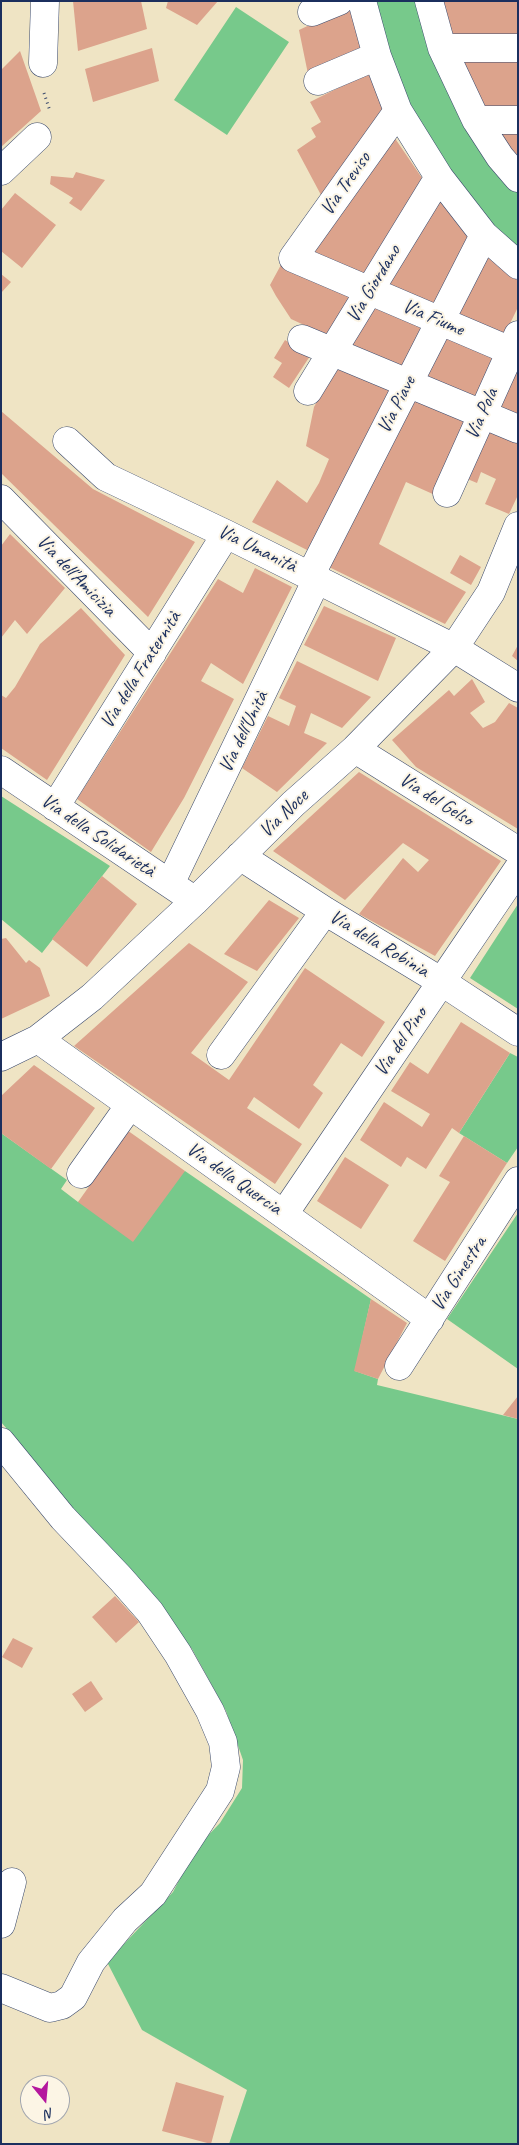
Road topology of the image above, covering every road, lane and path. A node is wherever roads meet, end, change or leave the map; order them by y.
1 (45, 1) edge
2 (339, 1) edge
3 (362, 1) edge
4 (428, 1) edge
5 (312, 12) dead end
6 (442, 48) junction
7 (518, 48) edge
8 (377, 56) junction
9 (43, 63) joint
10 (318, 81) dead end
11 (398, 111) junction
12 (476, 120) junction
13 (518, 120) edge
14 (37, 137) joint
15 (1, 171) edge
16 (439, 177) junction
17 (518, 178) edge
18 (484, 235) junction
19 (293, 258) joint
20 (518, 265) edge
21 (370, 291) junction
22 (440, 321) junction
23 (302, 339) dead end
24 (515, 346) edge
25 (333, 352) junction
26 (409, 383) junction
27 (308, 392) dead end
28 (482, 414) junction
29 (518, 429) edge
30 (66, 441) dead end
31 (447, 493) dead end
32 (3, 506) edge
33 (518, 526) edge
34 (226, 534) junction
35 (314, 578) junction
36 (454, 648) junction
37 (152, 653) junction
38 (518, 688) edge
39 (355, 749) junction
40 (1, 770) edge
41 (55, 807) junction
42 (518, 851) edge
43 (240, 856) junction
44 (518, 869) edge
45 (170, 884) junction
46 (194, 901) junction
47 (325, 911) junction
48 (442, 982) junction
49 (518, 1032) edge
50 (38, 1039) junction
51 (221, 1055) dead end
52 (1, 1057) edge
53 (130, 1105) junction
54 (81, 1174) dead end
55 (518, 1181) edge
56 (284, 1214) junction
57 (430, 1319) junction
58 (399, 1366) dead end
59 (1, 1442) edge
60 (12, 1882) dead end
61 (1, 1924) edge
62 (1, 1988) edge

1 - 9 street
2 - 5 street
3 - 8 street
4 - 6 street
6 - 7 street
6 - 12 street
8 - 10 street
8 - 11 street
9 - 14 path
11 - 16 street
11 - 19 street, Via Treviso
12 - 13 street
12 - 17 street
14 - 15 street
16 - 18 street
16 - 21 street, Via Giordano
18 - 20 street
18 - 22 street, Via Piave
19 - 21 street, Via Fiume
21 - 22 street, Via Fiume
21 - 25 street, Via Giordano
22 - 24 street, Via Fiume
22 - 26 street, Via Piave
23 - 25 street
24 - 28 street, Via Pola
25 - 26 street
25 - 27 street, Via Giordano
26 - 28 street
26 - 35 street, Via Piave
28 - 29 street
28 - 31 street, Via Pola
30 - 34 street, Via Umanità
32 - 37 street, Via dell'Amicizia
33 - 36 street, Via Noce
34 - 35 street, Via Umanità
34 - 37 street, Via della Fraternità
35 - 36 street, Via Umanità
35 - 45 street, Via dell'Unità
36 - 38 street, Via Umanità
36 - 39 street, Via Noce
37 - 41 street, Via della Fraternità
39 - 42 street, Via del Gelso
39 - 43 street, Via Noce
40 - 41 street, Via della Solidarietà
41 - 45 street, Via della Solidarietà
43 - 46 street, Via Noce
43 - 47 street, Via della Robinia
44 - 48 street, Via del Pino
45 - 46 street, Via della Solidarietà
46 - 50 street, Via Noce
47 - 48 street, Via della Robinia
47 - 51 street
48 - 49 street, Via della Robinia
48 - 56 street, Via del Pino
50 - 52 street, Via Noce
50 - 53 street, Via della Quercia
53 - 54 street
53 - 56 street, Via della Quercia
55 - 57 street, Via Ginestra
56 - 57 street, Via della Quercia
57 - 58 street, Via Ginestra
59 - 62 street
60 - 61 street

